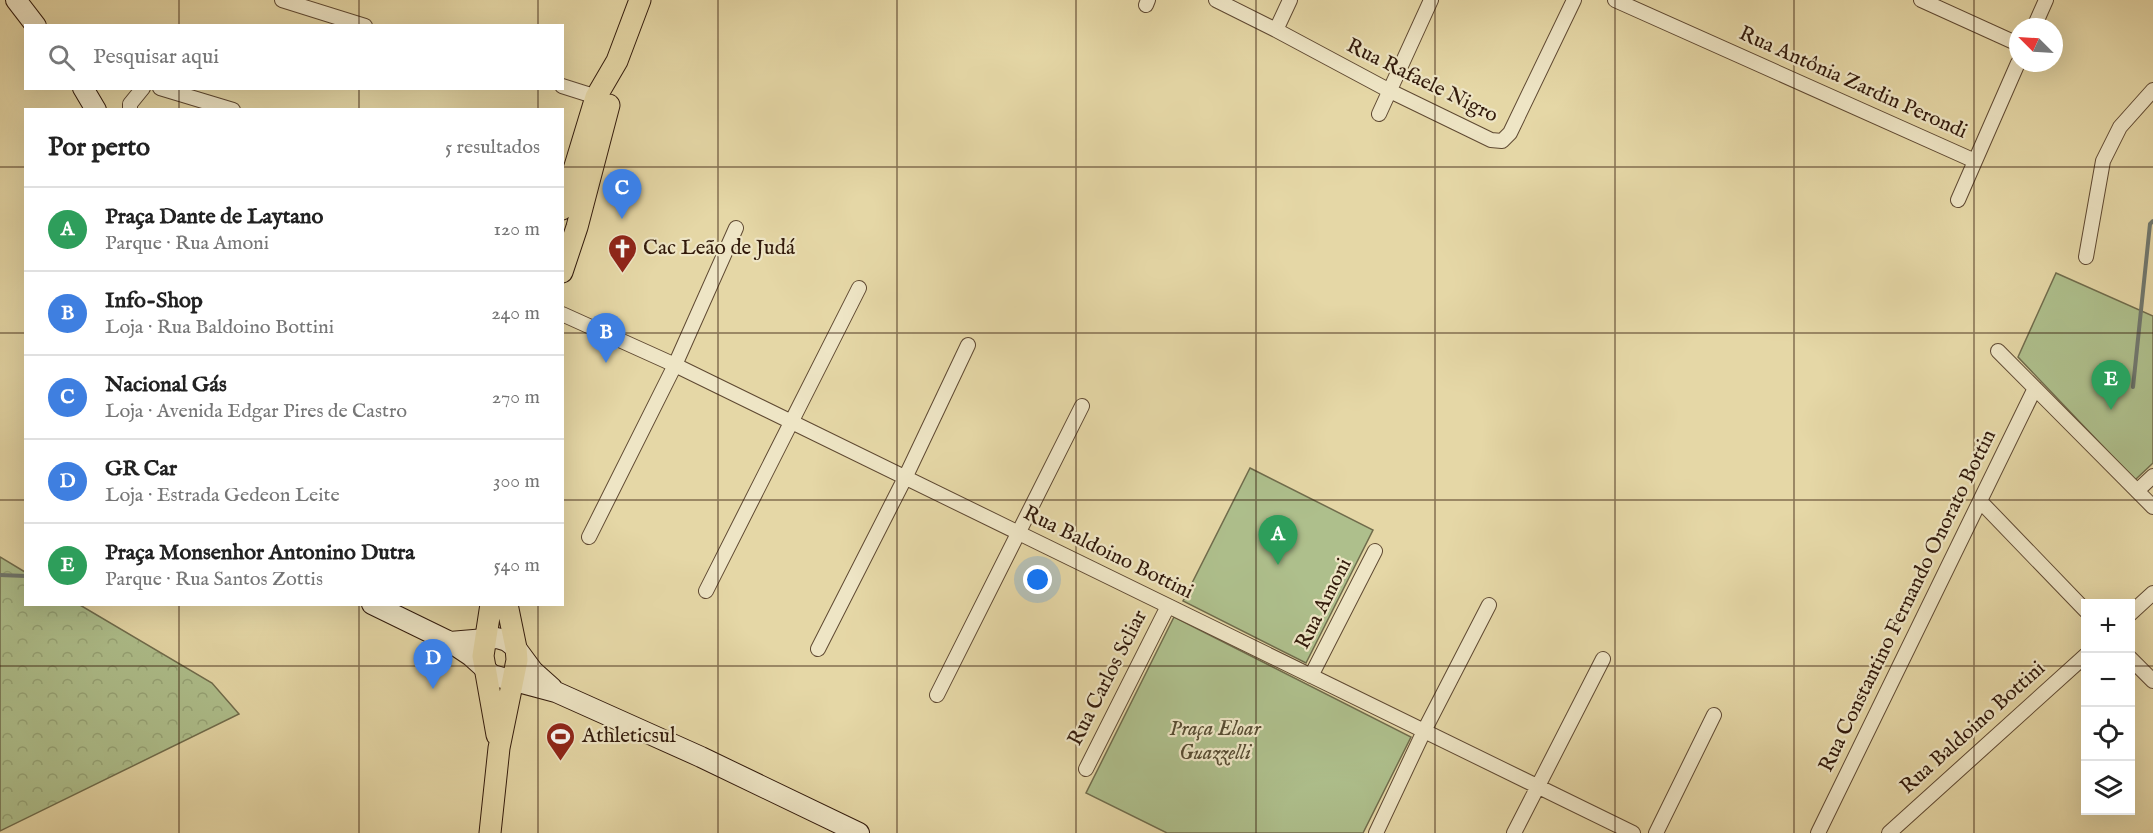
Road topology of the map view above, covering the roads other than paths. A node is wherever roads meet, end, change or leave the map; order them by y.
1 (16, 0) edge
2 (282, 0) edge
3 (640, 0) edge
4 (1216, 0) edge
5 (1290, 0) edge
6 (1431, 0) edge
7 (1574, 0) edge
8 (1615, 0) edge
9 (1922, 0) edge
10 (2046, 0) edge
11 (2038, 18) edge
12 (34, 24) edge
13 (359, 24) edge
14 (1276, 30) junction
15 (2009, 40) edge
16 (2014, 72) edge
17 (564, 87) edge
18 (84, 90) edge
19 (141, 90) edge
20 (167, 90) edge
21 (2153, 90) edge
22 (1390, 91) junction
23 (603, 99) junction
24 (95, 108) edge
25 (130, 108) edge
26 (226, 108) edge
27 (1379, 114) dead end
28 (1975, 161) junction
29 (1958, 200) dead end
30 (564, 204) edge
31 (736, 228) dead end
32 (2086, 257) dead end
33 (564, 266) edge
34 (859, 288) dead end
35 (564, 315) edge
36 (968, 345) dead end
37 (1998, 351) dead end
38 (675, 365) junction
39 (2035, 388) junction
40 (1082, 406) dead end
41 (792, 423) junction
42 (2153, 476) edge
43 (905, 478) junction
44 (2137, 491) junction
45 (1980, 501) junction
46 (2153, 507) edge
47 (1019, 533) junction
48 (590, 537) dead end
49 (1375, 551) dead end
50 (706, 591) dead end
51 (2153, 593) edge
52 (1490, 605) dead end
53 (376, 606) edge
54 (491, 606) edge
55 (507, 606) edge
56 (1168, 606) junction
57 (2081, 607) edge
58 (2135, 609) edge
59 (485, 639) junction
60 (450, 642) junction
61 (516, 648) junction
62 (818, 649) dead end
63 (1603, 659) dead end
64 (2081, 659) edge
65 (2135, 663) edge
66 (484, 669) junction
67 (1311, 676) junction
68 (513, 680) junction
69 (2153, 681) edge
70 (556, 692) junction
71 (937, 695) dead end
72 (1714, 715) dead end
73 (1424, 731) junction
74 (499, 748) junction
75 (1086, 769) dead end
76 (1537, 786) junction
77 (490, 833) edge
78 (859, 833) edge
79 (1376, 833) edge
80 (1514, 833) edge
81 (1633, 833) edge
82 (1656, 833) edge
83 (1818, 833) edge
84 (1889, 833) edge

1 - 12 main road
2 - 13 street
3 - 23 main road
4 - 14 street, Rua Rafaele Nigro
5 - 14 street
6 - 22 street
7 - 22 street, Rua Rafaele Nigro
8 - 28 street, Rua Antônia Zardin Perondi
9 - 15 street
10 - 11 street
14 - 22 street, Rua Rafaele Nigro
16 - 28 street
17 - 23 street
18 - 24 main road
19 - 25 street
20 - 26 street
21 - 32 street
22 - 27 street
23 - 30 main road
23 - 33 main road
28 - 29 street
31 - 38 street
34 - 41 street
35 - 38 street, Rua Baldoino Bottini
36 - 43 street
37 - 39 street
38 - 41 street, Rua Baldoino Bottini
38 - 48 street
39 - 44 street
39 - 45 street, Rua Constantino Fernando Onorato Bottin
40 - 47 street
41 - 43 street, Rua Baldoino Bottini
41 - 50 street
42 - 44 street
43 - 47 street, Rua Baldoino Bottini
43 - 62 street
44 - 46 street
45 - 57 street
45 - 83 street, Rua Constantino Fernando Onorato Bottin
47 - 56 street, Rua Baldoino Bottini
47 - 71 street
49 - 67 street, Rua Amoni
51 - 58 street
52 - 73 street
53 - 60 main road
54 - 59 main road
55 - 61 main road
56 - 67 street, Rua Baldoino Bottini
56 - 75 street, Rua Carlos Scliar
59 - 60 main road
59 - 61 main road
59 - 66 main road
60 - 66 main road
61 - 68 main road
61 - 70 main road
63 - 76 street
64 - 84 street, Rua Baldoino Bottini
65 - 69 street
66 - 68 main road
66 - 74 main road
67 - 73 street, Rua Baldoino Bottini
68 - 70 main road
68 - 74 main road
70 - 78 main road
72 - 82 street
73 - 76 street, Rua Baldoino Bottini
73 - 79 street
74 - 77 main road
76 - 80 street
76 - 81 street, Rua Baldoino Bottini

